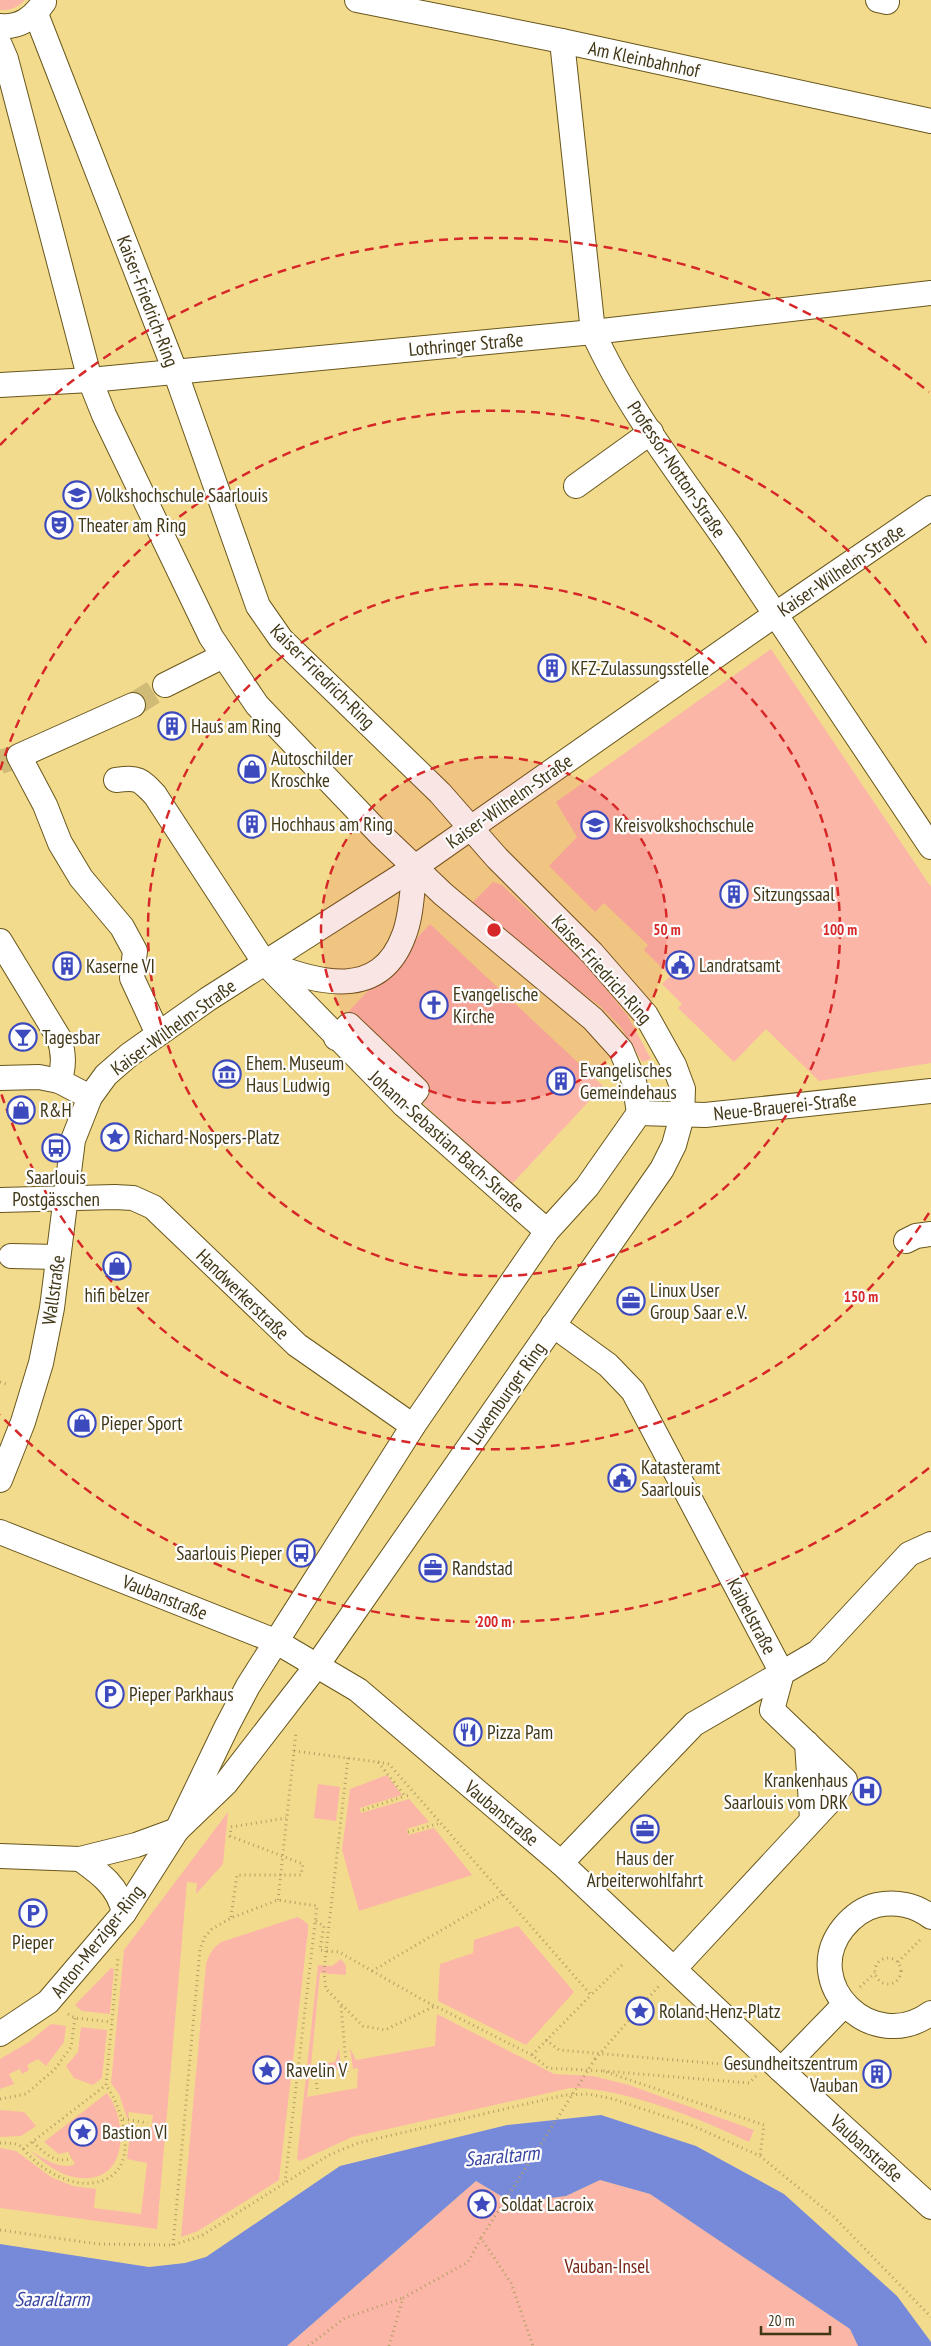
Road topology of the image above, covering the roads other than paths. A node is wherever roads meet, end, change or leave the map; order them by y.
1 (357, 0) edge
2 (40, 7) edge
3 (0, 26) edge
4 (562, 40) junction
5 (0, 45) edge
6 (931, 121) edge
7 (931, 293) edge
8 (593, 332) junction
9 (175, 371) junction
10 (90, 380) junction
11 (0, 385) edge
12 (651, 432) junction
13 (576, 486) dead end
14 (931, 508) edge
15 (776, 614) junction
16 (223, 656) junction
17 (165, 685) tunnel mouth
18 (133, 705) tunnel mouth
19 (116, 780) dead end
20 (471, 828) junction
21 (931, 847) edge
22 (415, 867) junction
23 (0, 941) edge
24 (264, 962) junction
25 (158, 1034) junction
26 (0, 1078) edge
27 (59, 1081) junction
28 (931, 1091) edge
29 (90, 1097) junction
30 (639, 1113) junction
31 (682, 1116) junction
32 (65, 1196) junction
33 (0, 1200) edge
34 (547, 1232) junction
35 (931, 1234) edge
36 (906, 1241) dead end
37 (11, 1256) dead end
38 (58, 1257) junction
39 (553, 1326) junction
40 (413, 1426) junction
41 (0, 1480) edge
42 (0, 1532) edge
43 (931, 1544) edge
44 (276, 1641) junction
45 (318, 1664) junction
46 (782, 1673) junction
47 (808, 1743) junction
48 (812, 1819) junction
49 (177, 1830) junction
50 (0, 1856) edge
51 (80, 1859) junction
52 (561, 1863) junction
53 (124, 1913) junction
54 (928, 1926) edge
55 (674, 1969) junction
56 (845, 2004) junction
57 (931, 2013) edge
58 (0, 2034) edge
59 (777, 2066) junction
60 (931, 2207) edge

1 - 4 street, Am Kleinbahnhof
2 - 3 street
2 - 9 street, Kaiser-Friedrich-Ring
4 - 6 street, Am Kleinbahnhof
4 - 8 street, Professor-Notton-Straße
5 - 10 street
7 - 8 street, Lothringer Straße
8 - 9 street, Lothringer Straße
8 - 12 street, Professor-Notton-Straße
9 - 10 street, Lothringer Straße
9 - 20 street, Kaiser-Friedrich-Ring
10 - 11 street, Lothringer Straße
10 - 16 street
12 - 13 street
12 - 15 street, Professor-Notton-Straße
14 - 15 street, Kaiser-Wilhelm-Straße
15 - 20 street, Kaiser-Wilhelm-Straße
15 - 21 street, Professor-Notton-Straße
16 - 17 street
16 - 22 street
18 - 25 street
19 - 24 street, Johann-Sebastian-Bach-Straße
20 - 22 street, Kaiser-Wilhelm-Straße
20 - 31 street, Kaiser-Friedrich-Ring
22 - 24 street, Kaiser-Wilhelm-Straße
22 - 24 street
22 - 30 street
23 - 27 street
24 - 25 street, Kaiser-Wilhelm-Straße
24 - 34 street, Johann-Sebastian-Bach-Straße
25 - 29 street, Kaiser-Wilhelm-Straße
26 - 27 street
27 - 29 street
28 - 31 street, Neue-Brauerei-Straße
29 - 32 street, Wallstraße
30 - 31 street, Neue-Brauerei-Straße
30 - 34 street
31 - 39 street, Luxemburger Ring
32 - 33 street, Handwerkerstraße
32 - 38 street, Wallstraße
32 - 40 street, Handwerkerstraße
34 - 40 street
35 - 36 street
37 - 38 street
38 - 41 street, Wallstraße
39 - 45 street, Luxemburger Ring
39 - 46 street, Kaibelstraße
40 - 44 street
42 - 44 street, Vaubanstraße
43 - 46 street
44 - 45 street, Vaubanstraße
44 - 49 street, Anton-Merziger-Ring
45 - 49 street, Anton-Merziger-Ring
45 - 52 street, Vaubanstraße
46 - 47 street
46 - 52 street, Kaibelstraße
47 - 48 street
47 - 48 street
48 - 55 street
49 - 51 street
49 - 53 street, Anton-Merziger-Ring
50 - 51 street
51 - 53 street
52 - 55 street, Vaubanstraße
53 - 58 street, Anton-Merziger-Ring
54 - 56 street
55 - 59 street, Vaubanstraße
56 - 57 street
56 - 59 street
59 - 60 street, Vaubanstraße

